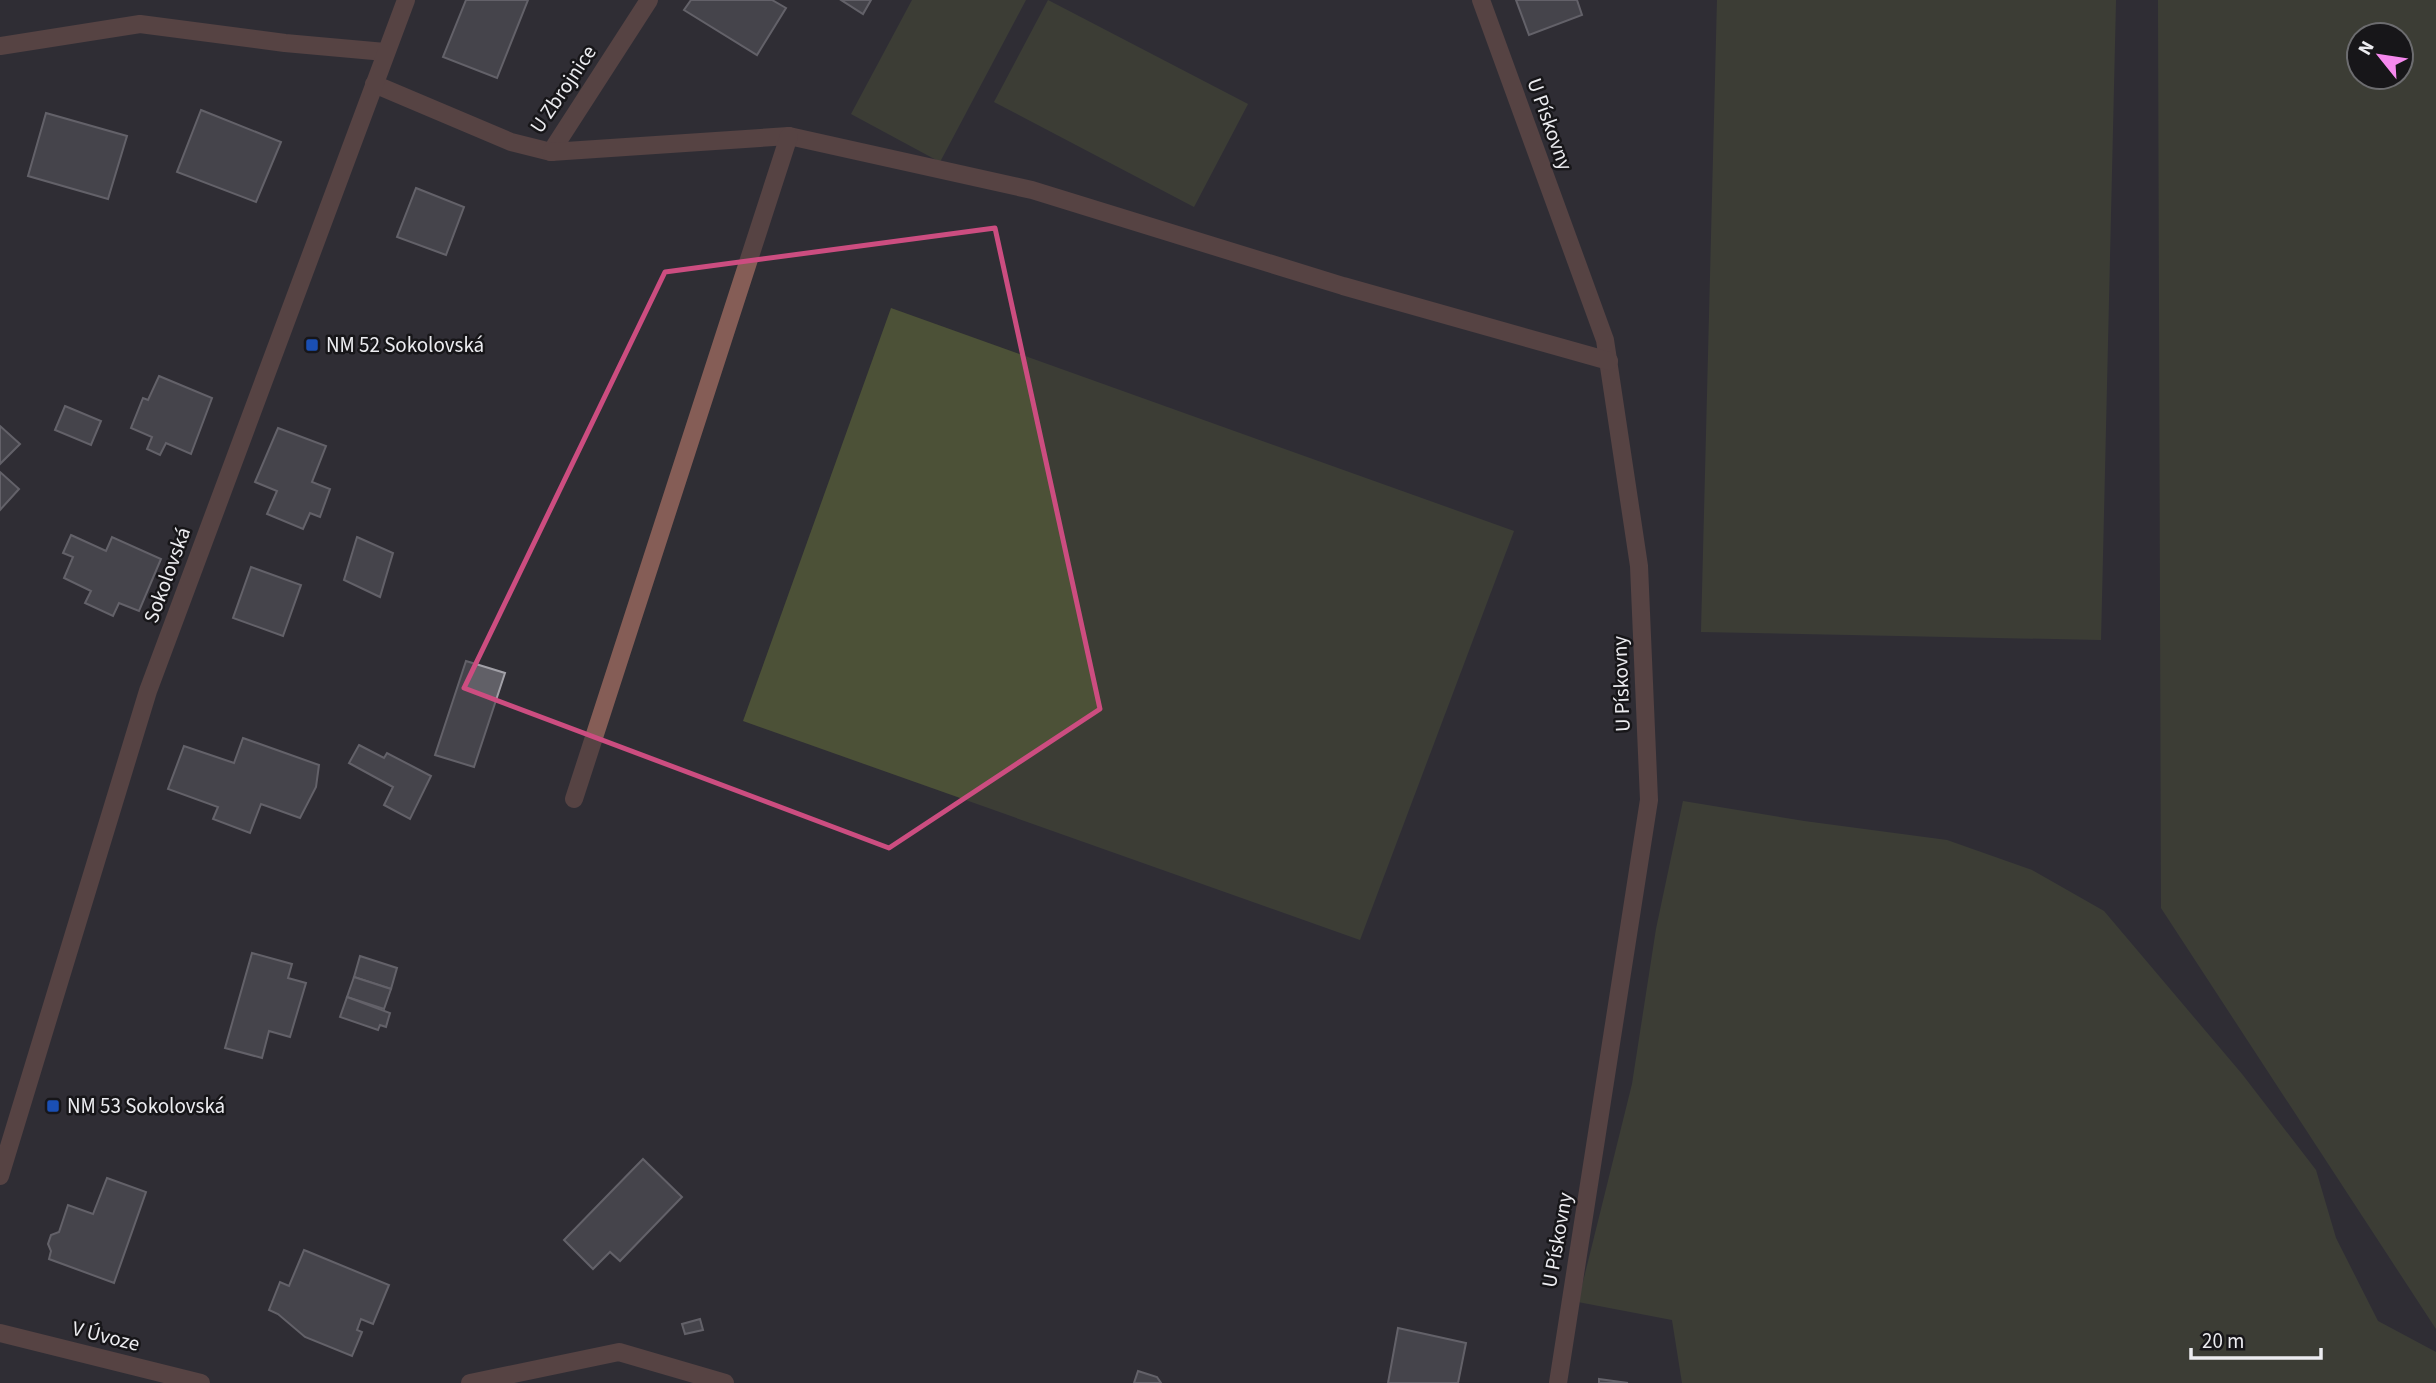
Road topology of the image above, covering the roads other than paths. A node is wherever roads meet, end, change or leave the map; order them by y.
1 (406, 0) edge
2 (649, 0) edge
3 (1480, 0) edge
4 (0, 46) edge
5 (386, 52) junction
6 (374, 85) junction
7 (789, 136) junction
8 (551, 152) junction
9 (1609, 361) junction
10 (574, 799) dead end
11 (0, 1176) edge
12 (0, 1333) edge
13 (201, 1383) edge
14 (470, 1383) edge
15 (725, 1383) edge
16 (1558, 1383) edge

1 - 5 street, Sokolovská
2 - 8 street, U Zbrojnice
3 - 9 street, U Pískovny
4 - 5 street
5 - 6 street, Sokolovská
6 - 8 street, U Zbrojnice
6 - 11 street, Sokolovská
7 - 8 street
7 - 9 street
7 - 10 street
9 - 16 street, U Pískovny
12 - 13 street, V Úvoze
14 - 15 street

